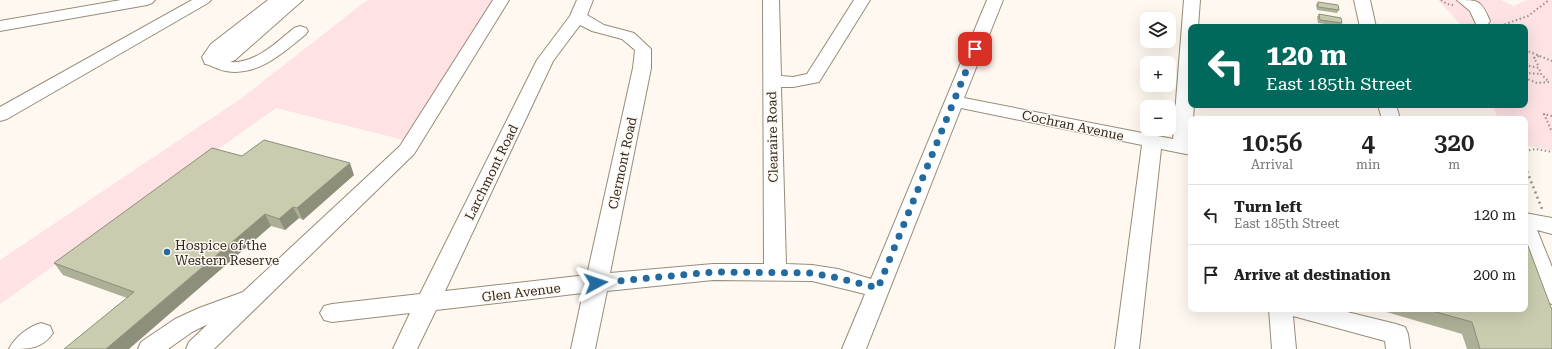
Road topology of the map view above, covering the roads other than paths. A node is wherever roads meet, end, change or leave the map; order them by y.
1 (147, 0) edge
2 (203, 0) edge
3 (278, 0) edge
4 (295, 0) edge
5 (501, 0) edge
6 (771, 0) edge
7 (862, 0) edge
8 (995, 0) edge
9 (1192, 0) edge
10 (1362, 0) edge
11 (1465, 0) edge
12 (582, 8) edge
13 (1482, 21) dead end
14 (1191, 24) edge
15 (1367, 24) edge
16 (0, 26) edge
17 (300, 31) dead end
18 (215, 61) junction
19 (771, 81) junction
20 (1188, 99) edge
21 (954, 101) junction
22 (0, 115) edge
23 (1152, 141) junction
24 (1186, 148) edge
25 (1528, 235) edge
26 (775, 273) junction
27 (596, 283) junction
28 (878, 288) junction
29 (1552, 295) edge
30 (252, 298) junction
31 (428, 302) junction
32 (1281, 312) edge
33 (1311, 312) edge
34 (332, 314) dead end
35 (41, 333) dead end
36 (21, 349) edge
37 (150, 349) edge
38 (198, 349) edge
39 (406, 349) edge
40 (583, 349) edge
41 (854, 349) edge
42 (1127, 349) edge
43 (1284, 349) edge
44 (1398, 349) edge

1 - 16 street
2 - 22 street
3 - 18 street
4 - 18 street
5 - 30 street
6 - 19 street, Clearaire Road
7 - 19 street
8 - 21 street
9 - 14 street
10 - 15 street
11 - 13 street
12 - 27 street, Clermont Road
12 - 31 street, Larchmont Road
17 - 18 street
19 - 26 street, Clearaire Road
20 - 24 street
21 - 23 street, Cochran Avenue
21 - 28 street
23 - 24 street, Cochran Avenue
23 - 42 street
25 - 29 street
26 - 27 street, Glen Avenue
26 - 28 street, Glen Avenue
27 - 31 street, Glen Avenue
27 - 40 street, Clermont Road
28 - 41 street
30 - 37 street
30 - 38 street
31 - 34 street, Glen Avenue
31 - 39 street, Larchmont Road
32 - 43 street
33 - 44 street
35 - 36 street

